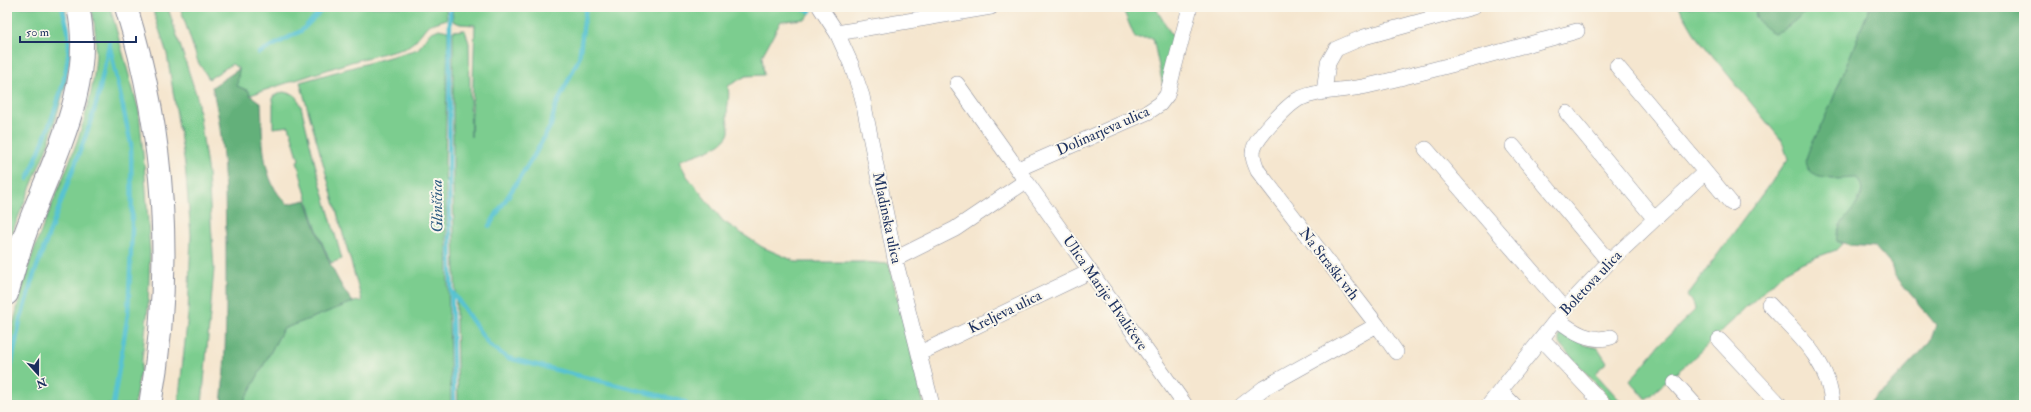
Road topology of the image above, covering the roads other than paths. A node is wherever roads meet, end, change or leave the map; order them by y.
1 (78, 7) edge
2 (126, 7) edge
3 (820, 7) edge
4 (991, 7) edge
5 (1190, 7) edge
6 (1473, 7) edge
7 (1577, 31) dead end
8 (837, 33) junction
9 (1617, 66) dead end
10 (958, 84) dead end
11 (1324, 92) junction
12 (1568, 113) dead end
13 (1512, 146) dead end
14 (1426, 150) dead end
15 (1705, 172) junction
16 (1022, 175) junction
17 (1731, 203) dead end
18 (1654, 218) junction
19 (895, 259) junction
20 (1609, 262) junction
21 (1089, 272) junction
22 (164, 283) junction
23 (7, 294) edge
24 (1769, 304) dead end
25 (1561, 314) junction
26 (1377, 325) junction
27 (1611, 337) dead end
28 (1542, 339) junction
29 (1719, 340) dead end
30 (1396, 352) dead end
31 (920, 353) junction
32 (1675, 383) dead end
33 (1500, 391) junction
34 (1179, 403) edge
35 (150, 405) edge
36 (164, 405) edge
37 (932, 405) edge
38 (1242, 405) edge
39 (1489, 405) edge
40 (1514, 405) edge
41 (1604, 405) edge
42 (1695, 405) edge
43 (1780, 405) edge
44 (1832, 405) edge

1 - 23 highway
2 - 22 highway
3 - 8 street, Mladinska ulica
4 - 8 street
5 - 16 street, Dolinarjeva ulica
6 - 11 street
7 - 11 street, Na Straški vrh
8 - 19 street, Mladinska ulica
9 - 15 street
10 - 16 street, Ulica Marije Hvaličeve
11 - 26 street, Na Straški vrh
12 - 18 street
13 - 20 street
14 - 25 street
15 - 17 street
15 - 18 street, Boletova ulica
16 - 19 street
16 - 21 street, Ulica Marije Hvaličeve
18 - 20 street, Boletova ulica
19 - 31 street, Mladinska ulica
20 - 25 street, Boletova ulica
21 - 31 street, Kreljeva ulica
21 - 34 street, Ulica Marije Hvaličeve
22 - 35 highway
22 - 36 highway
24 - 44 street
25 - 27 street
25 - 28 street, Boletova ulica
26 - 30 street, Na Straški vrh
26 - 38 street
28 - 33 street, Boletova ulica
28 - 41 street
29 - 43 street
31 - 37 street, Mladinska ulica
32 - 42 street
33 - 39 street, Boletova ulica
33 - 40 street

